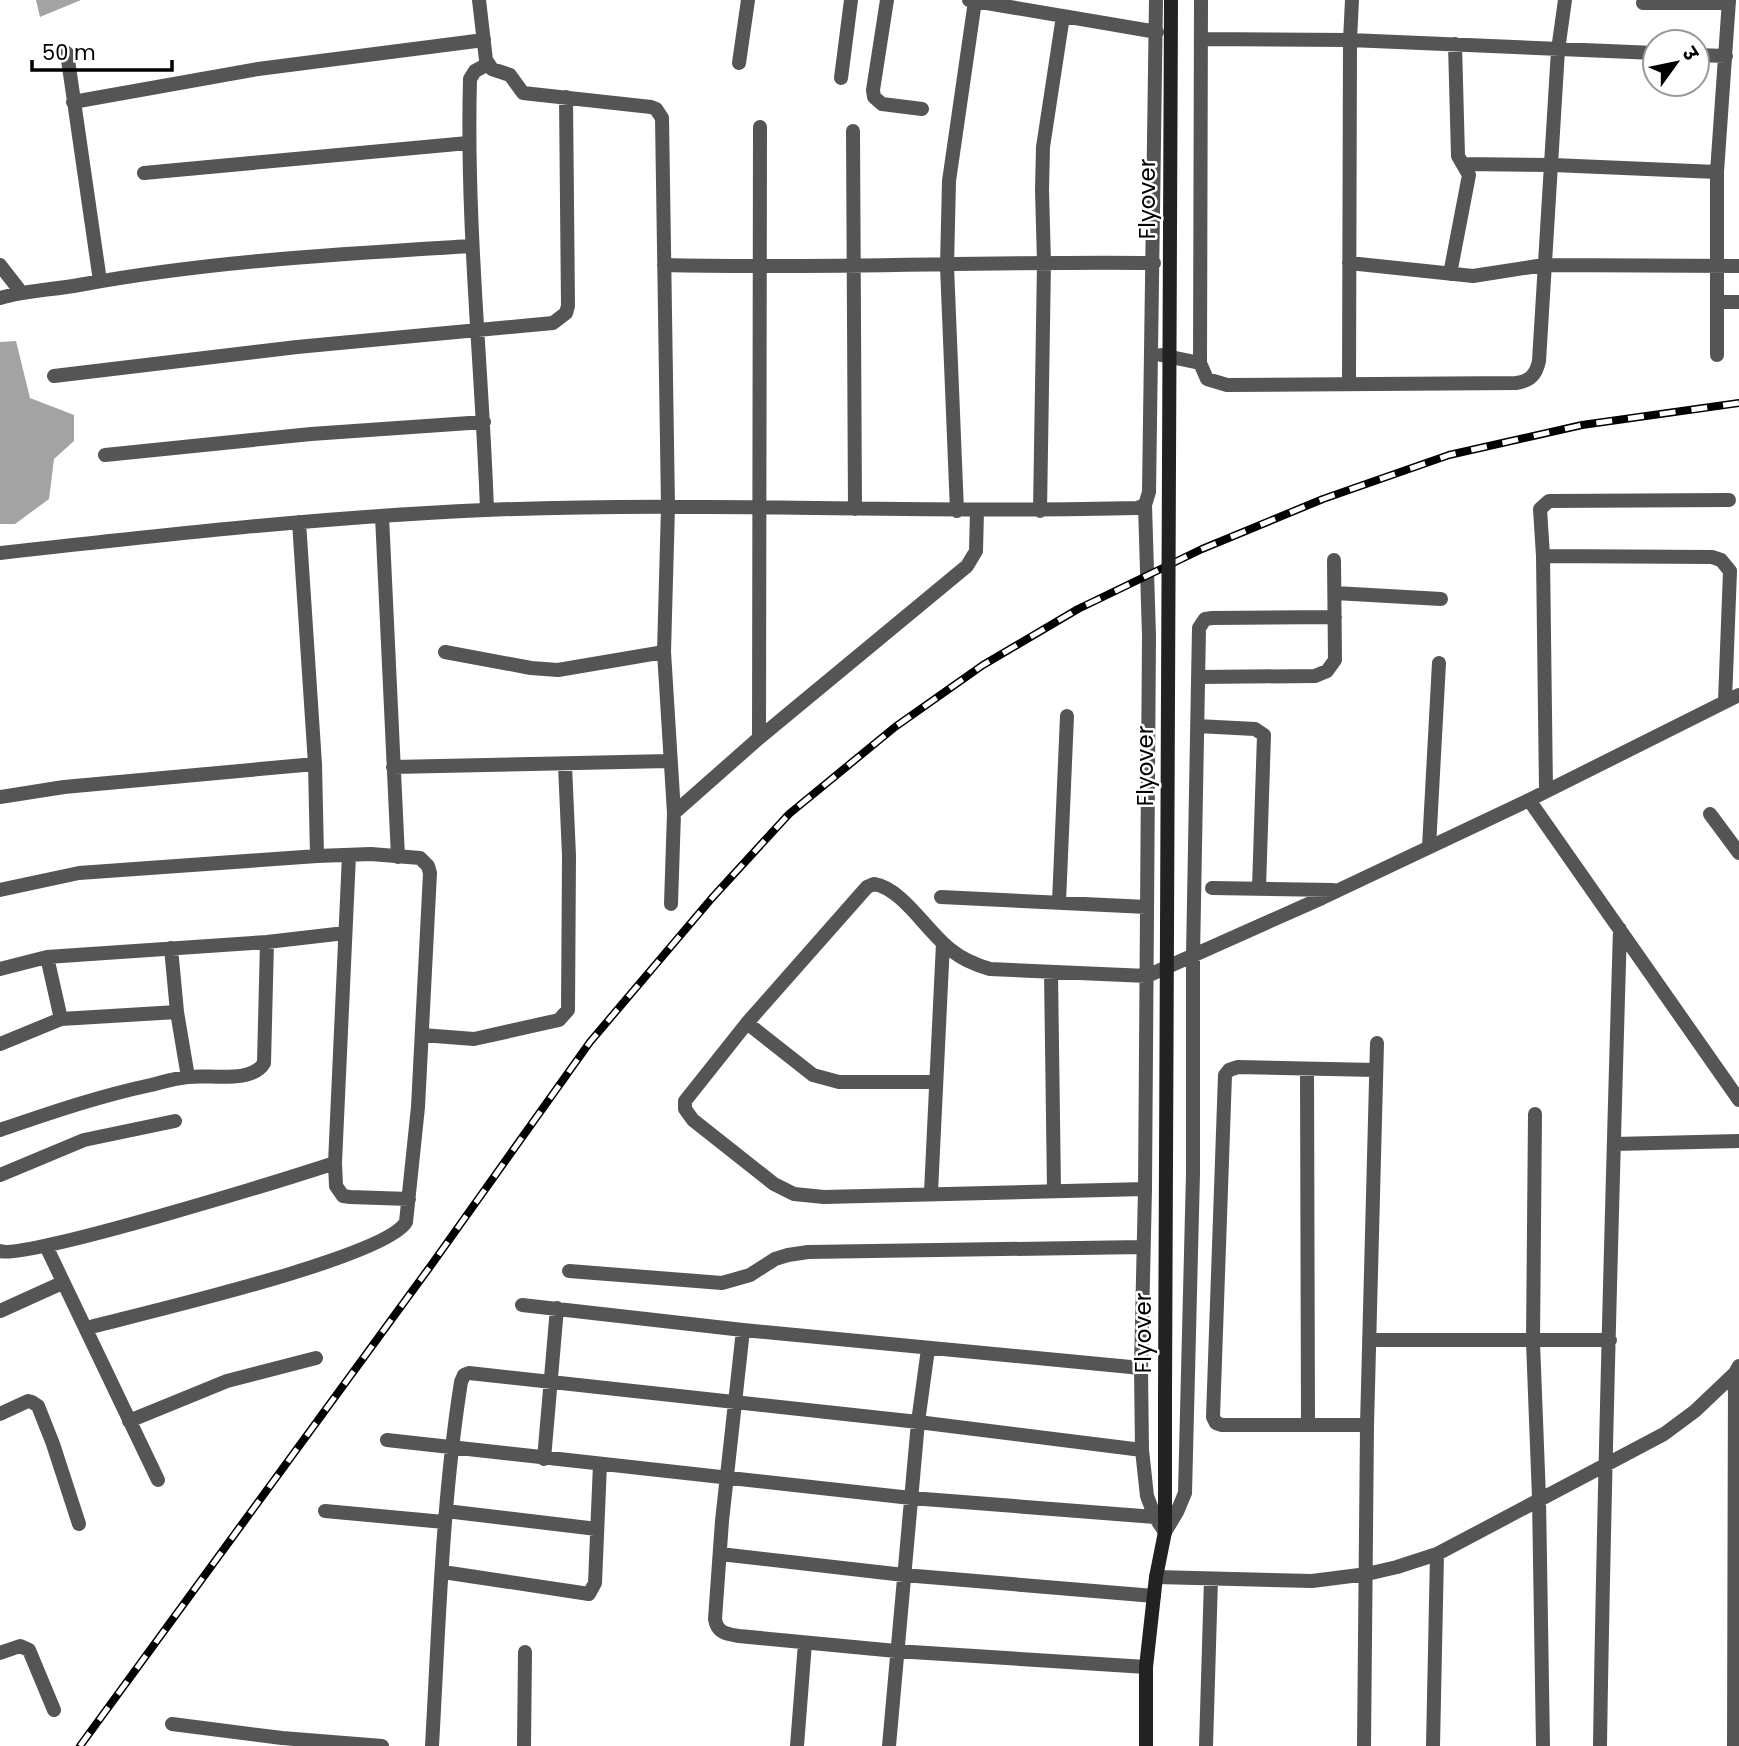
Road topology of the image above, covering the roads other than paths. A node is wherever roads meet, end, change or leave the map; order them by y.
1 (479, 0) edge
2 (748, 0) edge
3 (851, 0) edge
4 (887, 0) edge
5 (1156, 0) edge
6 (1171, 0) edge
7 (1201, 0) edge
8 (1352, 0) edge
9 (1565, 0) edge
10 (972, 1) edge
11 (1729, 1) edge
12 (1643, 4) dead end
13 (1063, 16) junction
14 (1157, 32) junction
15 (1202, 39) junction
16 (484, 40) junction
17 (1350, 40) junction
18 (1455, 44) junction
19 (1558, 50) junction
20 (67, 53) dead end
21 (1641, 53) edge
22 (1711, 55) edge
23 (1726, 56) junction
24 (739, 63) dead end
25 (488, 64) junction
26 (841, 78) dead end
27 (566, 97) junction
28 (73, 102) junction
29 (922, 109) dead end
30 (760, 127) dead end
31 (853, 131) dead end
32 (468, 143) junction
33 (1463, 164) junction
34 (1553, 165) junction
35 (1717, 172) junction
36 (144, 173) dead end
37 (472, 246) junction
38 (1044, 262) junction
39 (1154, 263) junction
40 (1349, 264) junction
41 (0, 265) edge
42 (664, 265) junction
43 (1544, 265) junction
44 (947, 266) junction
45 (1739, 266) edge
46 (760, 267) junction
47 (853, 267) junction
48 (1716, 267) junction
49 (1450, 274) junction
50 (100, 281) junction
51 (21, 292) junction
52 (0, 298) edge
53 (1717, 302) junction
54 (1739, 302) edge
55 (478, 332) junction
56 (1152, 353) junction
57 (1717, 355) dead end
58 (1200, 363) junction
59 (54, 376) dead end
60 (1349, 384) junction
61 (484, 422) junction
62 (105, 455) dead end
63 (1729, 500) dead end
64 (1145, 505) junction
65 (668, 508) junction
66 (759, 508) junction
67 (855, 509) junction
68 (487, 510) junction
69 (1040, 510) junction
70 (957, 511) junction
71 (977, 511) junction
72 (382, 516) junction
73 (299, 522) junction
74 (0, 553) edge
75 (1544, 556) junction
76 (1334, 560) dead end
77 (1335, 593) junction
78 (1441, 599) dead end
79 (1335, 617) junction
80 (445, 652) dead end
81 (664, 652) junction
82 (1438, 663) dead end
83 (1198, 677) junction
84 (1732, 698) edge
85 (1067, 716) dead end
86 (1198, 726) junction
87 (759, 738) junction
88 (669, 761) junction
89 (315, 764) junction
90 (565, 765) junction
91 (393, 767) junction
92 (1546, 790) junction
93 (0, 797) edge
94 (1529, 800) junction
95 (674, 813) junction
96 (1710, 814) dead end
97 (1429, 846) junction
98 (1739, 853) edge
99 (349, 855) junction
100 (317, 856) junction
101 (398, 856) junction
102 (1212, 888) dead end
103 (1259, 888) junction
104 (0, 890) edge
105 (1338, 890) junction
106 (941, 897) dead end
107 (1059, 902) junction
108 (671, 904) dead end
109 (1147, 906) junction
110 (1620, 929) junction
111 (345, 933) junction
112 (267, 942) junction
113 (943, 943) junction
114 (171, 948) junction
115 (1193, 956) junction
116 (47, 957) junction
117 (0, 969) edge
118 (1051, 972) junction
119 (1147, 976) junction
120 (177, 1013) junction
121 (61, 1019) junction
122 (747, 1023) junction
123 (422, 1035) junction
124 (1377, 1043) dead end
125 (0, 1044) edge
126 (1307, 1070) junction
127 (1376, 1070) junction
128 (188, 1077) junction
129 (936, 1082) junction
130 (1739, 1100) edge
131 (1535, 1114) dead end
132 (176, 1121) dead end
133 (0, 1130) edge
134 (1739, 1142) edge
135 (1614, 1144) junction
136 (335, 1163) junction
137 (0, 1175) edge
138 (1145, 1189) junction
139 (1054, 1190) junction
140 (931, 1192) junction
141 (409, 1199) junction
142 (46, 1247) junction
143 (1142, 1247) junction
144 (0, 1251) edge
145 (569, 1271) dead end
146 (62, 1283) junction
147 (522, 1305) dead end
148 (557, 1308) junction
149 (0, 1311) edge
150 (87, 1328) junction
151 (743, 1330) junction
152 (1369, 1340) junction
153 (1610, 1340) junction
154 (1533, 1342) junction
155 (928, 1349) junction
156 (316, 1358) dead end
157 (1141, 1368) junction
158 (1737, 1370) edge
159 (551, 1381) junction
160 (736, 1403) junction
161 (0, 1414) edge
162 (129, 1420) junction
163 (918, 1422) junction
164 (1308, 1425) junction
165 (1367, 1425) junction
166 (387, 1440) dead end
167 (451, 1447) junction
168 (1142, 1450) junction
169 (544, 1459) junction
170 (600, 1464) junction
171 (1604, 1466) junction
172 (727, 1477) junction
173 (158, 1480) dead end
174 (911, 1498) junction
175 (1539, 1498) junction
176 (325, 1511) dead end
177 (445, 1517) junction
178 (1155, 1517) junction
179 (79, 1524) dead end
180 (597, 1529) junction
181 (1165, 1532) junction
182 (720, 1554) junction
183 (1437, 1554) junction
184 (443, 1572) junction
185 (1367, 1574) junction
186 (904, 1575) junction
187 (1156, 1577) junction
188 (1211, 1579) junction
189 (1154, 1596) junction
190 (805, 1643) junction
191 (896, 1651) junction
192 (525, 1652) dead end
193 (0, 1653) edge
194 (1146, 1667) junction
195 (54, 1710) dead end
196 (172, 1724) dead end
197 (233, 1739) edge
198 (382, 1746) edge
199 (432, 1746) edge
200 (524, 1746) edge
201 (797, 1746) edge
202 (888, 1746) edge
203 (1146, 1746) edge
204 (1206, 1746) edge
205 (1364, 1746) edge
206 (1433, 1746) edge
207 (1543, 1746) edge
208 (1600, 1746) edge
209 (1734, 1746) edge

1 - 16 street
2 - 24 street
3 - 26 street
4 - 29 street
5 - 14 street
6 - 181 main road, Flyover, bridge
7 - 15 street
8 - 17 street
9 - 19 street
10 - 13 street
10 - 44 street
11 - 12 street
11 - 23 street
13 - 14 street
13 - 38 street
14 - 39 street
15 - 17 street
15 - 58 street
16 - 25 street
16 - 28 street
17 - 18 street
17 - 40 street
18 - 19 street
18 - 33 street
19 - 21 street
19 - 34 street
20 - 28 street
22 - 23 street
23 - 35 street
25 - 27 street
25 - 32 street
27 - 42 street
27 - 55 street
28 - 50 street
30 - 46 street
31 - 47 street
32 - 36 street
32 - 37 street
33 - 34 street
33 - 49 street
34 - 35 street
34 - 43 street
35 - 48 street
37 - 50 street
37 - 55 street
38 - 39 street
38 - 44 street
38 - 69 street
39 - 56 street
40 - 49 street
40 - 60 street
41 - 51 street
42 - 46 street
42 - 65 street
43 - 48 street
43 - 49 street
43 - 60 street
44 - 47 street
44 - 70 street
45 - 48 street
46 - 47 street
46 - 66 street
47 - 67 street
48 - 53 street
50 - 51 street
51 - 52 street
53 - 54 street
53 - 57 street
55 - 59 street
55 - 61 street
56 - 58 street
56 - 64 street
58 - 60 street
61 - 62 street
61 - 68 street
63 - 75 street
64 - 69 street
64 - 109 street
65 - 66 street
65 - 68 street
65 - 81 street
66 - 67 street
66 - 87 street
67 - 70 street
68 - 72 street
69 - 71 street
70 - 71 street
71 - 87 street
72 - 73 street
72 - 91 street
73 - 74 street
73 - 89 street
75 - 84 street
75 - 92 street
76 - 77 street
77 - 78 street
77 - 79 street
79 - 83 street
79 - 83 street
80 - 81 street
81 - 88 street
82 - 97 street
83 - 86 street
84 - 92 street
85 - 107 street
86 - 103 street
86 - 115 street
87 - 95 street
88 - 90 street
88 - 95 street
89 - 93 street
89 - 100 street
90 - 91 street
90 - 123 street
91 - 101 street
92 - 94 street
94 - 97 street
94 - 110 street
95 - 108 street
96 - 98 street
97 - 105 street
99 - 100 street
99 - 101 street
99 - 111 street
100 - 104 street
101 - 123 street
102 - 103 street
103 - 105 street
105 - 115 street
106 - 107 street
107 - 109 street
109 - 119 street
110 - 130 street
110 - 135 street
111 - 112 street
111 - 136 street
112 - 114 street
112 - 128 street
113 - 118 street
113 - 122 street
113 - 129 street
114 - 116 street
114 - 120 street
115 - 119 street
115 - 181 street
116 - 117 street
116 - 121 street
118 - 119 street
118 - 139 street
119 - 138 street
120 - 121 street
120 - 128 street
121 - 125 street
122 - 129 street
122 - 140 street
123 - 141 street
124 - 127 street
126 - 127 street
126 - 164 street
126 - 164 street
127 - 152 street
128 - 133 street
129 - 140 street
131 - 154 street
132 - 137 street
134 - 135 street
135 - 153 street
136 - 141 street
136 - 142 street
138 - 139 street
138 - 143 street
139 - 140 street
141 - 150 street
142 - 144 street
142 - 146 street
143 - 145 street
143 - 157 street
146 - 149 street
146 - 150 street
147 - 148 street
148 - 151 street
148 - 159 street
150 - 162 street
151 - 155 street
151 - 160 street
152 - 154 street
152 - 165 street
153 - 154 street
153 - 171 street
154 - 175 street
155 - 157 street
155 - 163 street
156 - 162 street
157 - 168 street
158 - 171 street
158 - 209 street
159 - 160 street
159 - 167 street
159 - 169 street
160 - 163 street
160 - 172 street
161 - 179 street
162 - 173 street
163 - 168 street
163 - 174 street
164 - 165 street
165 - 185 street
166 - 167 street
167 - 169 street
167 - 177 street
168 - 178 street
169 - 170 street
170 - 172 street
170 - 180 street
171 - 175 street
171 - 208 street
172 - 174 street
172 - 182 street
174 - 178 street
174 - 186 street
175 - 183 street
175 - 207 street
176 - 177 street
177 - 180 street
177 - 184 street
178 - 181 street
180 - 184 street
181 - 187 main road, Flyover
182 - 186 street
182 - 190 street
183 - 185 street
183 - 206 street
184 - 199 street
185 - 188 street
185 - 205 street
186 - 189 street
186 - 191 street
187 - 188 street
187 - 189 main road, Flyover
188 - 204 street
189 - 194 main road, Flyover
190 - 191 street
190 - 201 street
191 - 194 street
191 - 202 street
192 - 200 street
193 - 195 street
194 - 203 main road, Flyover
196 - 197 street
197 - 198 street

